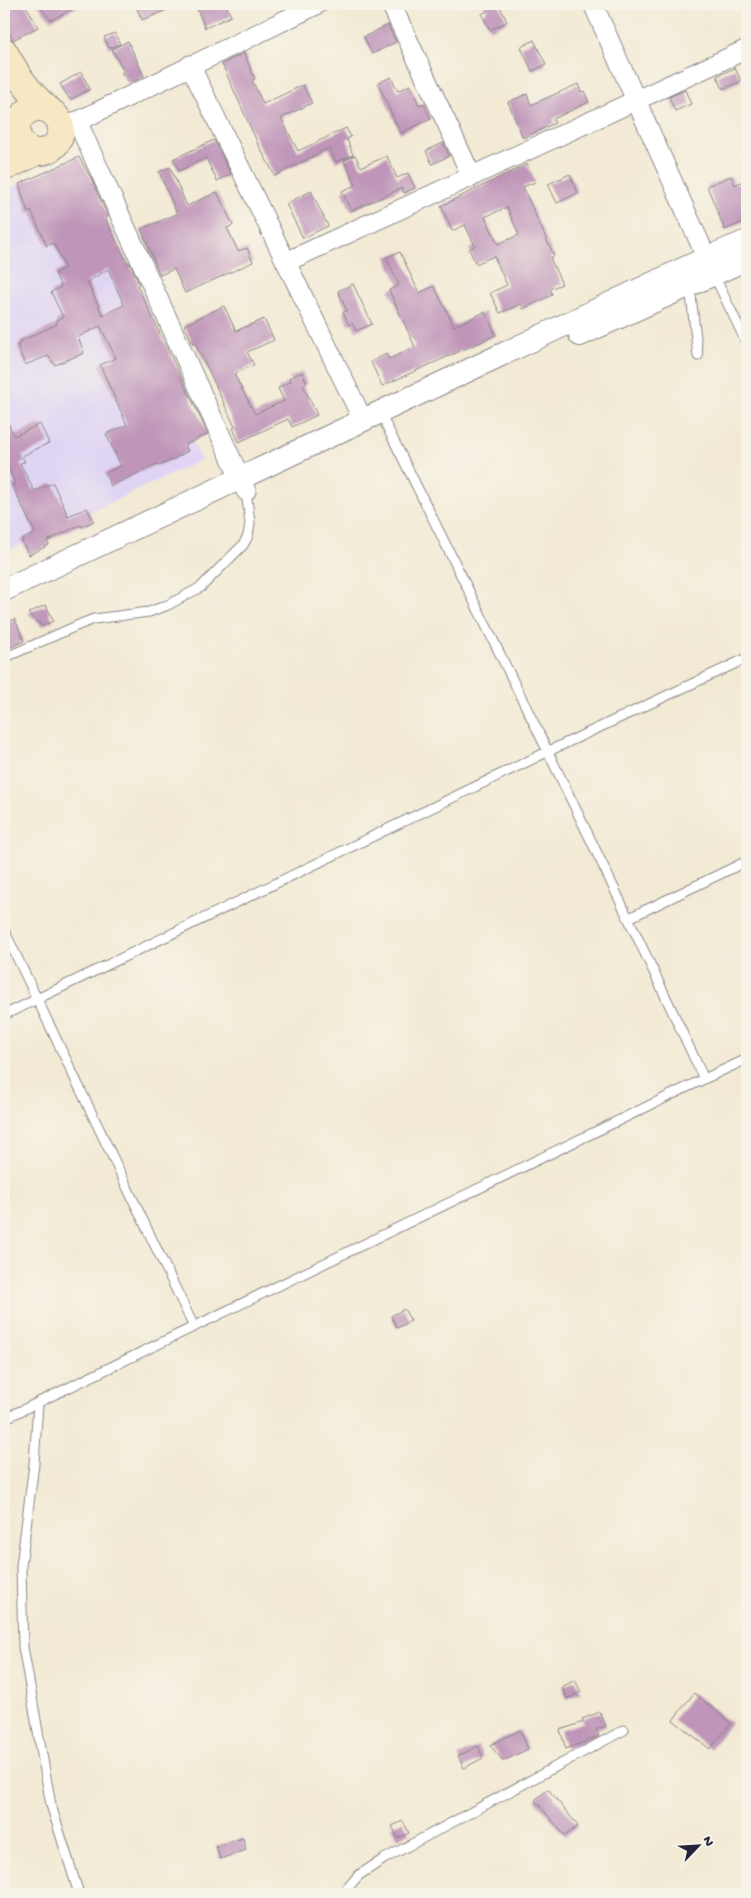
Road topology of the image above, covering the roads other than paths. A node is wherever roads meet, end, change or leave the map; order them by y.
1 (318, 4) edge
2 (391, 4) edge
3 (593, 4) edge
4 (747, 49) edge
5 (4, 51) edge
6 (190, 65) junction
7 (4, 88) edge
8 (637, 100) junction
9 (63, 120) junction
10 (12, 135) edge
11 (36, 153) junction
12 (4, 168) edge
13 (472, 177) junction
14 (747, 241) edge
15 (747, 259) edge
16 (286, 262) junction
17 (710, 266) junction
18 (690, 284) junction
19 (747, 344) edge
20 (698, 356) dead end
21 (363, 420) junction
22 (386, 425) junction
23 (243, 484) junction
24 (4, 590) edge
25 (4, 603) edge
26 (4, 658) edge
27 (747, 658) edge
28 (549, 751) junction
29 (747, 861) edge
30 (629, 918) junction
31 (4, 930) edge
32 (38, 999) junction
33 (4, 1015) edge
34 (747, 1059) edge
35 (704, 1080) junction
36 (194, 1327) junction
37 (38, 1403) junction
38 (4, 1420) edge
39 (624, 1730) dead end
40 (79, 1894) edge
41 (342, 1894) edge

1 - 6 street
2 - 13 street
3 - 8 street
4 - 8 street
5 - 9 main road
6 - 9 street
6 - 16 street
7 - 10 main road
8 - 13 street
8 - 17 street
9 - 10 main road
9 - 11 main road
9 - 23 street
10 - 11 main road
11 - 12 main road
13 - 16 street
14 - 17 street
15 - 17 street
16 - 21 street
17 - 18 street
17 - 19 lane
17 - 21 street
18 - 20 lane
18 - 22 street
21 - 23 street
22 - 23 street
22 - 28 lane
23 - 24 street
23 - 25 street
23 - 26 lane
27 - 28 lane
28 - 30 lane
28 - 32 lane
29 - 30 lane
30 - 35 lane
31 - 32 lane
32 - 33 lane
32 - 36 lane
34 - 35 lane
35 - 36 lane
36 - 37 lane
37 - 38 lane
37 - 40 lane
39 - 41 lane

